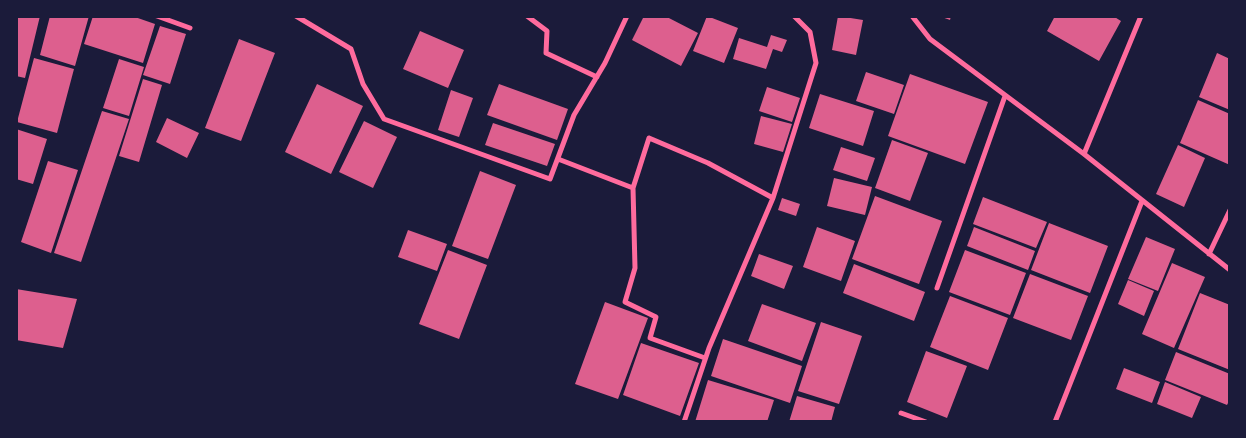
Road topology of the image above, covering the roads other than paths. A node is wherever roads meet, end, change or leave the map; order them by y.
1 (157, 16) edge
2 (296, 16) edge
3 (527, 16) edge
4 (628, 16) edge
5 (794, 16) edge
6 (912, 16) edge
7 (1141, 16) edge
8 (190, 28) dead end
9 (597, 77) junction
10 (1005, 96) junction
11 (1084, 154) junction
12 (558, 159) junction
13 (633, 188) junction
14 (773, 198) junction
15 (1142, 201) junction
16 (1230, 210) edge
17 (1209, 254) junction
18 (1230, 270) edge
19 (937, 288) dead end
20 (706, 358) junction
21 (901, 413) dead end
22 (684, 422) edge
23 (926, 422) edge
24 (1055, 422) edge

1 - 8 street
2 - 12 street
3 - 9 street
4 - 9 street
5 - 14 street
6 - 10 street
7 - 11 street
9 - 12 street
10 - 11 street
10 - 19 street
11 - 15 street
12 - 13 street
13 - 14 street
13 - 20 street
14 - 20 street
15 - 17 street
15 - 24 street
16 - 17 street
17 - 18 street
20 - 22 street
21 - 23 street

